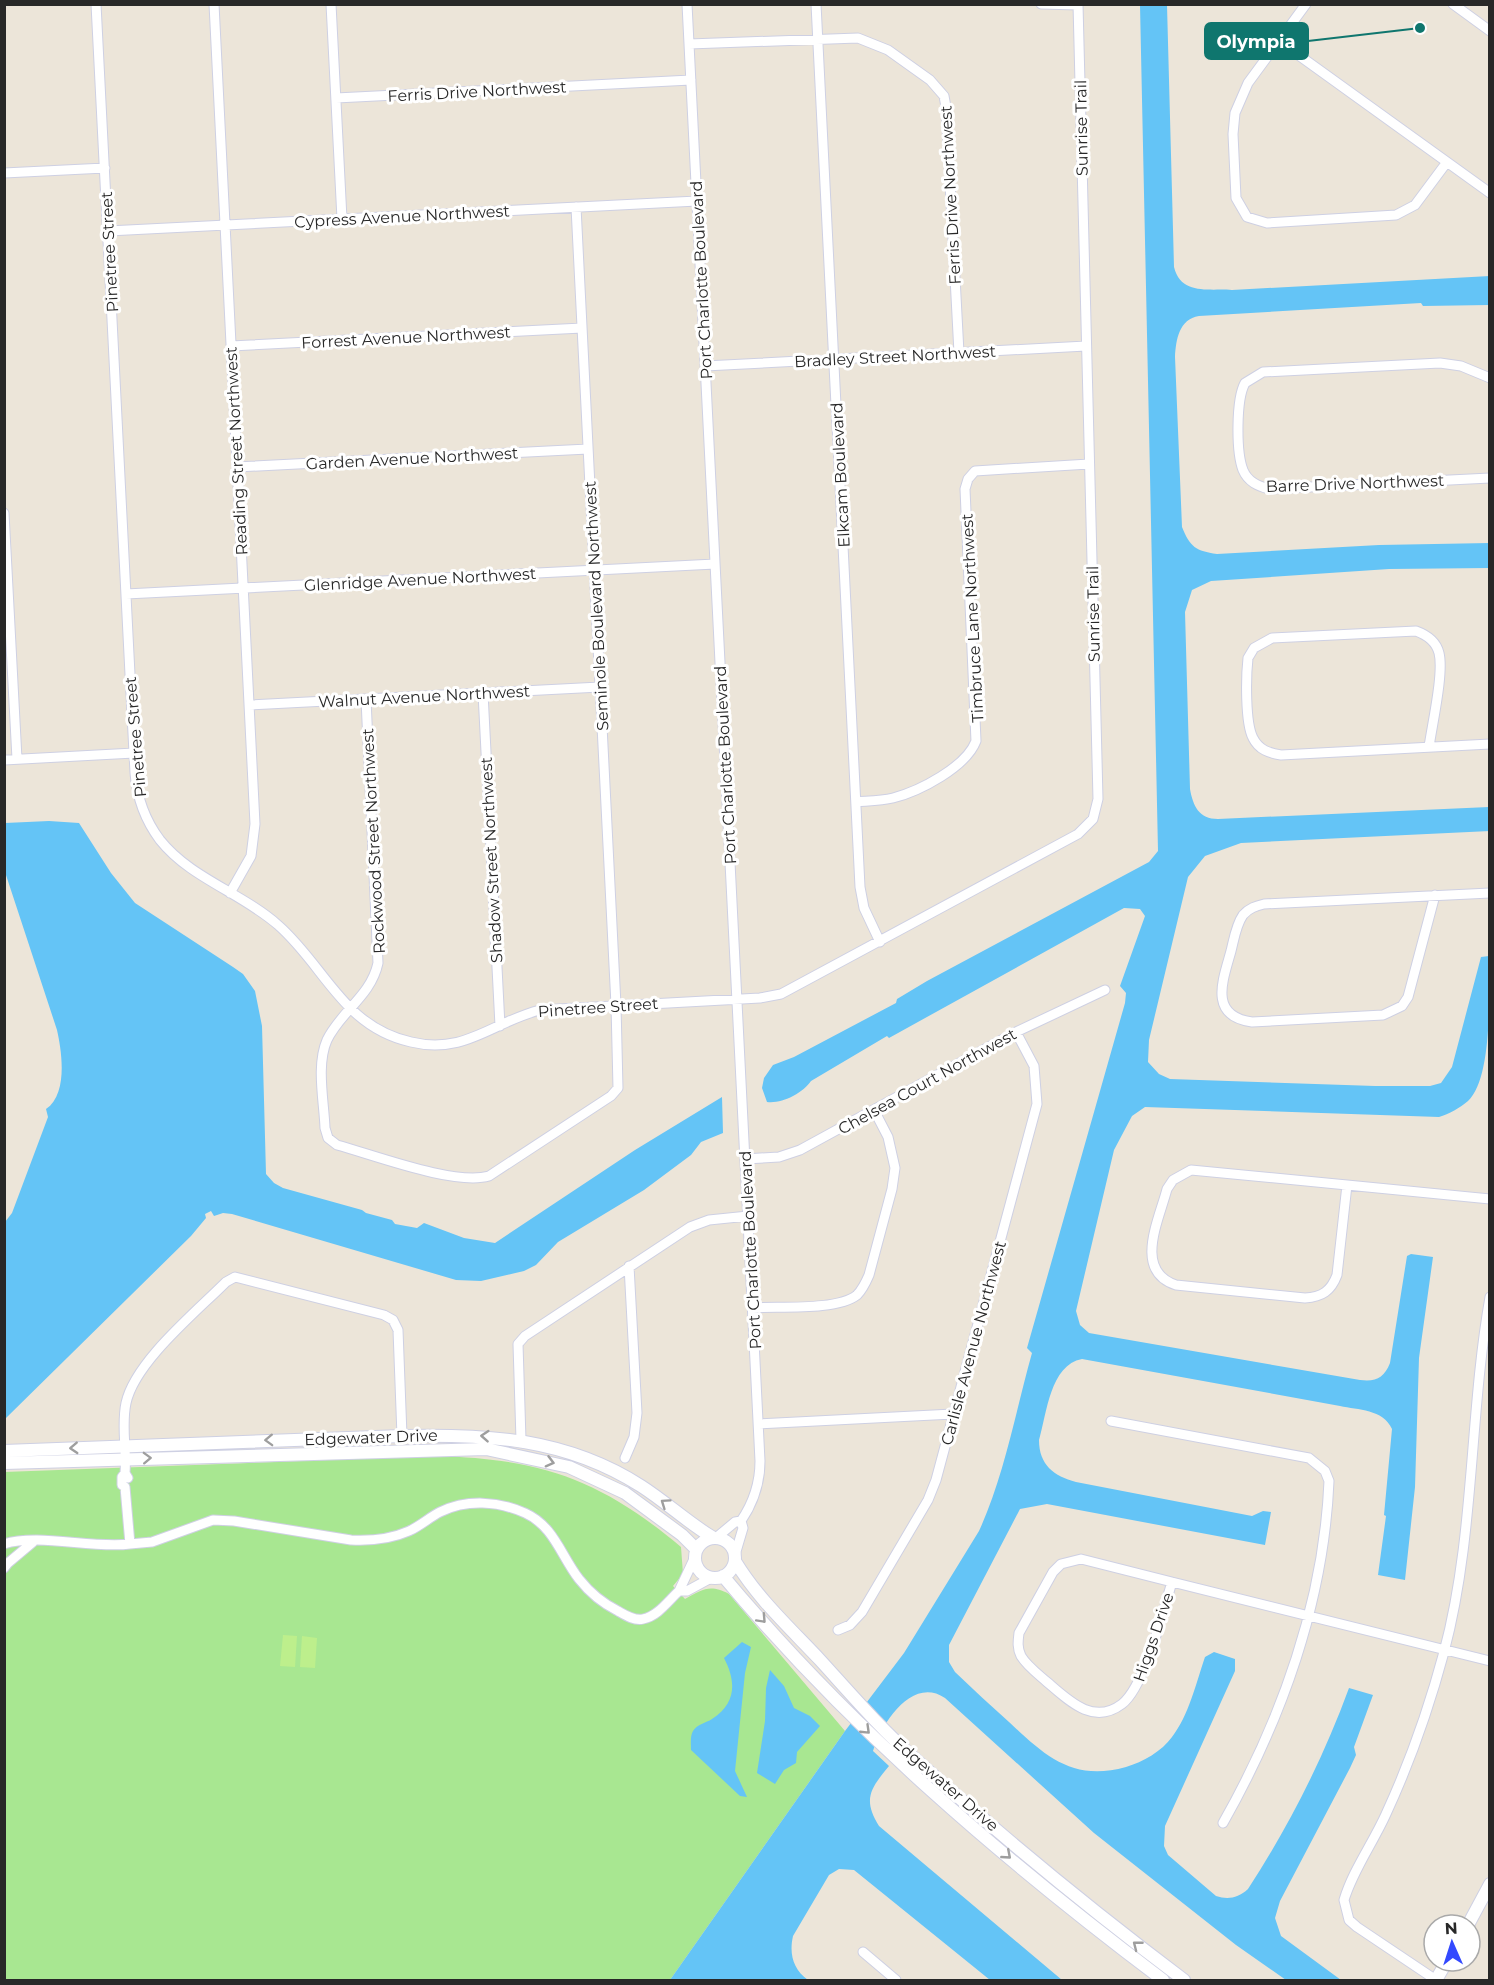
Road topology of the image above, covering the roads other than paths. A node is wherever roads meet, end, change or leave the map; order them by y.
1 (96, 4) edge
2 (214, 4) edge
3 (331, 4) edge
4 (687, 4) edge
5 (816, 4) edge
6 (1041, 4) edge
7 (1306, 4) edge
8 (1453, 4) edge
9 (1078, 5) edge
10 (1490, 31) edge
11 (818, 37) junction
12 (1279, 41) junction
13 (689, 44) junction
14 (691, 80) junction
15 (336, 98) junction
16 (1447, 162) junction
17 (105, 168) junction
18 (4, 173) edge
19 (1490, 193) edge
20 (697, 201) junction
21 (576, 207) junction
22 (342, 219) junction
23 (225, 225) junction
24 (108, 231) junction
25 (582, 328) junction
26 (231, 346) junction
27 (1086, 346) junction
28 (958, 353) junction
29 (834, 359) junction
30 (705, 366) junction
31 (1490, 378) edge
32 (588, 449) junction
33 (1089, 464) junction
34 (237, 467) junction
35 (1490, 478) edge
36 (4, 513) edge
37 (5, 525) edge
38 (715, 564) junction
39 (594, 570) junction
40 (243, 588) junction
41 (126, 594) junction
42 (8, 643) edge
43 (600, 687) junction
44 (483, 693) junction
45 (366, 699) junction
46 (249, 705) junction
47 (1490, 744) edge
48 (1429, 747) junction
49 (134, 753) junction
50 (17, 759) junction
51 (4, 760) edge
52 (856, 802) junction
53 (230, 892) junction
54 (1490, 893) edge
55 (1435, 895) junction
56 (880, 942) junction
57 (1105, 990) dead end
58 (737, 999) junction
59 (616, 1005) junction
60 (350, 1010) junction
61 (500, 1026) junction
62 (1016, 1032) junction
63 (874, 1110) junction
64 (745, 1159) junction
65 (1347, 1185) junction
66 (1490, 1199) edge
67 (748, 1216) junction
68 (629, 1266) junction
69 (1490, 1297) edge
70 (752, 1308) junction
71 (953, 1414) junction
72 (1111, 1421) dead end
73 (759, 1424) junction
74 (402, 1436) junction
75 (521, 1440) junction
76 (125, 1446) junction
77 (4, 1451) edge
78 (625, 1458) dead end
79 (125, 1459) junction
80 (4, 1463) edge
81 (741, 1521) junction
82 (715, 1537) junction
83 (33, 1542) junction
84 (4, 1544) edge
85 (130, 1544) junction
86 (695, 1554) junction
87 (735, 1558) junction
88 (5, 1565) edge
89 (717, 1577) junction
90 (1172, 1582) junction
91 (679, 1591) junction
92 (1308, 1616) junction
93 (838, 1630) dead end
94 (1444, 1650) junction
95 (1490, 1662) edge
96 (1223, 1823) dead end
97 (1490, 1884) edge
98 (1474, 1913) edge
99 (863, 1952) dead end
100 (896, 1980) edge
101 (1163, 1980) edge
102 (1184, 1980) edge
103 (1436, 1980) edge

1 - 17 street, Pinetree Street
2 - 23 street, Reading Street Northwest
3 - 15 street
4 - 13 street, Port Charlotte Boulevard
5 - 11 street, Elkcam Boulevard
6 - 9 street
7 - 12 street
8 - 10 street
9 - 27 street, Sunrise Trail
11 - 13 street, Ferris Drive Northwest
11 - 28 street, Ferris Drive Northwest
11 - 29 street, Elkcam Boulevard
12 - 16 street
12 - 16 street
13 - 14 street, Port Charlotte Boulevard
14 - 15 street, Ferris Drive Northwest
14 - 20 street, Port Charlotte Boulevard
15 - 22 street
16 - 19 street
17 - 18 street
17 - 24 street, Pinetree Street
20 - 21 street, Cypress Avenue Northwest
20 - 30 street, Port Charlotte Boulevard
21 - 22 street, Cypress Avenue Northwest
21 - 25 street, Seminole Boulevard Northwest
22 - 23 street, Cypress Avenue Northwest
23 - 24 street, Cypress Avenue Northwest
23 - 26 street, Reading Street Northwest
24 - 41 street, Pinetree Street
25 - 26 street, Forrest Avenue Northwest
25 - 32 street, Seminole Boulevard Northwest
26 - 34 street, Reading Street Northwest
27 - 28 street, Bradley Street Northwest
27 - 33 street, Sunrise Trail
28 - 29 street, Bradley Street Northwest
29 - 30 street, Bradley Street Northwest
29 - 52 street, Elkcam Boulevard
30 - 38 street, Port Charlotte Boulevard
31 - 35 street, Barre Drive Northwest
32 - 34 street, Garden Avenue Northwest
32 - 39 street, Seminole Boulevard Northwest
33 - 52 street, Timbruce Lane Northwest
33 - 56 street, Sunrise Trail
34 - 40 street, Reading Street Northwest
36 - 37 street
37 - 42 street
38 - 39 street, Glenridge Avenue Northwest
38 - 58 street, Port Charlotte Boulevard
39 - 40 street, Glenridge Avenue Northwest
39 - 43 street, Seminole Boulevard Northwest
40 - 41 street, Glenridge Avenue Northwest
40 - 46 street, Reading Street Northwest
41 - 49 street, Pinetree Street
42 - 50 street
43 - 44 street, Walnut Avenue Northwest
43 - 59 street, Seminole Boulevard Northwest
44 - 45 street, Walnut Avenue Northwest
44 - 61 street, Shadow Street Northwest
45 - 46 street, Walnut Avenue Northwest
45 - 60 street, Rockwood Street Northwest
46 - 53 street, Reading Street Northwest
47 - 48 street
48 - 48 street
49 - 50 street
49 - 53 street, Pinetree Street
50 - 51 street
52 - 56 street, Elkcam Boulevard
53 - 60 street, Pinetree Street
54 - 55 street
55 - 55 street
56 - 58 street, Sunrise Trail
57 - 62 street, Chelsea Court Northwest
58 - 59 street, Pinetree Street
58 - 64 street, Port Charlotte Boulevard
59 - 60 street, Seminole Boulevard Northwest
59 - 61 street, Pinetree Street
60 - 61 street, Pinetree Street
62 - 63 street, Chelsea Court Northwest
62 - 71 street, Carlisle Avenue Northwest
63 - 64 street, Chelsea Court Northwest
63 - 70 street
64 - 67 street, Port Charlotte Boulevard
65 - 65 street
65 - 66 street
67 - 68 street
67 - 70 street, Port Charlotte Boulevard
68 - 75 street
68 - 78 street
69 - 94 street
70 - 73 street, Port Charlotte Boulevard
71 - 73 street
71 - 93 street, Carlisle Avenue Northwest
72 - 92 street
73 - 81 street, Port Charlotte Boulevard
75 -> 74 street, Edgewater Drive
74 -> 76 street, Edgewater Drive
74 - 76 street
82 -> 75 street, Edgewater Drive
76 -> 77 street, Edgewater Drive
76 - 79 street
79 - 80 street, Edgewater Drive
79 - 85 street
79 -> 86 street, Edgewater Drive
81 - 82 street, Port Charlotte Boulevard
81 - 87 street, Port Charlotte Boulevard
82 - 86 street
82 - 87 street
83 - 84 street
83 - 85 street
83 - 88 street
85 - 91 street
86 - 89 street
86 - 91 street
87 - 89 street
102 -> 87 street, Edgewater Drive
89 - 91 street
89 -> 101 street, Edgewater Drive
90 - 90 street, Higgs Drive
90 - 92 street, Higgs Drive
92 - 94 street, Higgs Drive
92 - 96 street
94 - 95 street, Higgs Drive
94 - 103 street
97 - 98 street
99 - 100 street

